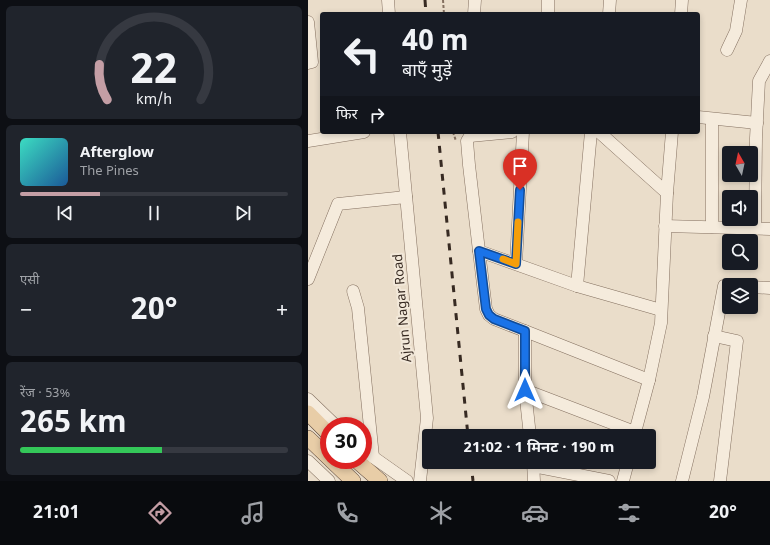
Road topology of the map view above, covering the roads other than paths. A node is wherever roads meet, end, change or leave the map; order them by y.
1 (388, 0) edge
2 (475, 0) edge
3 (548, 0) edge
4 (610, 0) edge
5 (682, 0) edge
6 (741, 0) edge
7 (389, 12) edge
8 (474, 12) edge
9 (548, 12) edge
10 (609, 12) edge
11 (681, 12) edge
12 (308, 22) edge
13 (727, 50) dead end
14 (770, 61) edge
15 (308, 63) edge
16 (765, 81) edge
17 (700, 118) edge
18 (712, 119) junction
19 (757, 123) junction
20 (352, 134) edge
21 (400, 134) edge
22 (470, 134) edge
23 (523, 134) edge
24 (591, 134) edge
25 (601, 134) edge
26 (672, 134) edge
27 (308, 141) edge
28 (666, 192) junction
29 (406, 197) junction
30 (665, 226) junction
31 (712, 227) junction
32 (755, 229) junction
33 (770, 230) edge
34 (479, 251) junction
35 (516, 264) junction
36 (308, 279) edge
37 (577, 286) junction
38 (758, 287) edge
39 (770, 288) edge
40 (353, 291) dead end
41 (722, 296) edge
42 (661, 310) junction
43 (525, 331) junction
44 (714, 336) junction
45 (649, 380) junction
46 (525, 390) junction
47 (308, 399) edge
48 (308, 413) edge
49 (327, 417) edge
50 (366, 417) edge
51 (320, 425) edge
52 (529, 429) edge
53 (622, 429) edge
54 (636, 429) edge
55 (308, 438) edge
56 (320, 449) edge
57 (372, 456) edge
58 (308, 461) edge
59 (341, 469) edge
60 (366, 469) edge
61 (533, 469) edge
62 (555, 469) edge
63 (626, 469) edge
64 (329, 481) edge
65 (354, 481) edge
66 (380, 481) edge
67 (407, 481) edge
68 (420, 481) edge
69 (534, 481) edge
70 (609, 481) edge
71 (623, 481) edge
72 (682, 481) edge
73 (720, 481) edge

1 - 7 street
2 - 8 street
3 - 9 street
4 - 10 street
5 - 11 street
6 - 13 street
12 - 15 street
14 - 16 street
16 - 19 street
17 - 18 street
18 - 19 street
18 - 31 street
19 - 32 street
20 - 27 street
21 - 29 street, Ajrun Nagar Road
22 - 34 street
23 - 35 street
24 - 37 street
25 - 28 street
26 - 28 street
28 - 30 street
29 - 36 street
29 - 68 street, Ajrun Nagar Road
30 - 31 street
30 - 42 street
31 - 32 street
32 - 33 street
34 - 35 street
34 - 43 street
35 - 37 street
37 - 42 street
38 - 39 street
40 - 50 street
41 - 44 street
42 - 45 street
43 - 45 street
43 - 46 street
44 - 72 street
44 - 73 street
45 - 54 street
46 - 52 street
46 - 53 street
47 - 49 street
48 - 51 main road
55 - 56 main road
57 - 67 street
58 - 64 street
59 - 65 main road
60 - 66 main road
61 - 69 street
62 - 70 street
63 - 71 street

